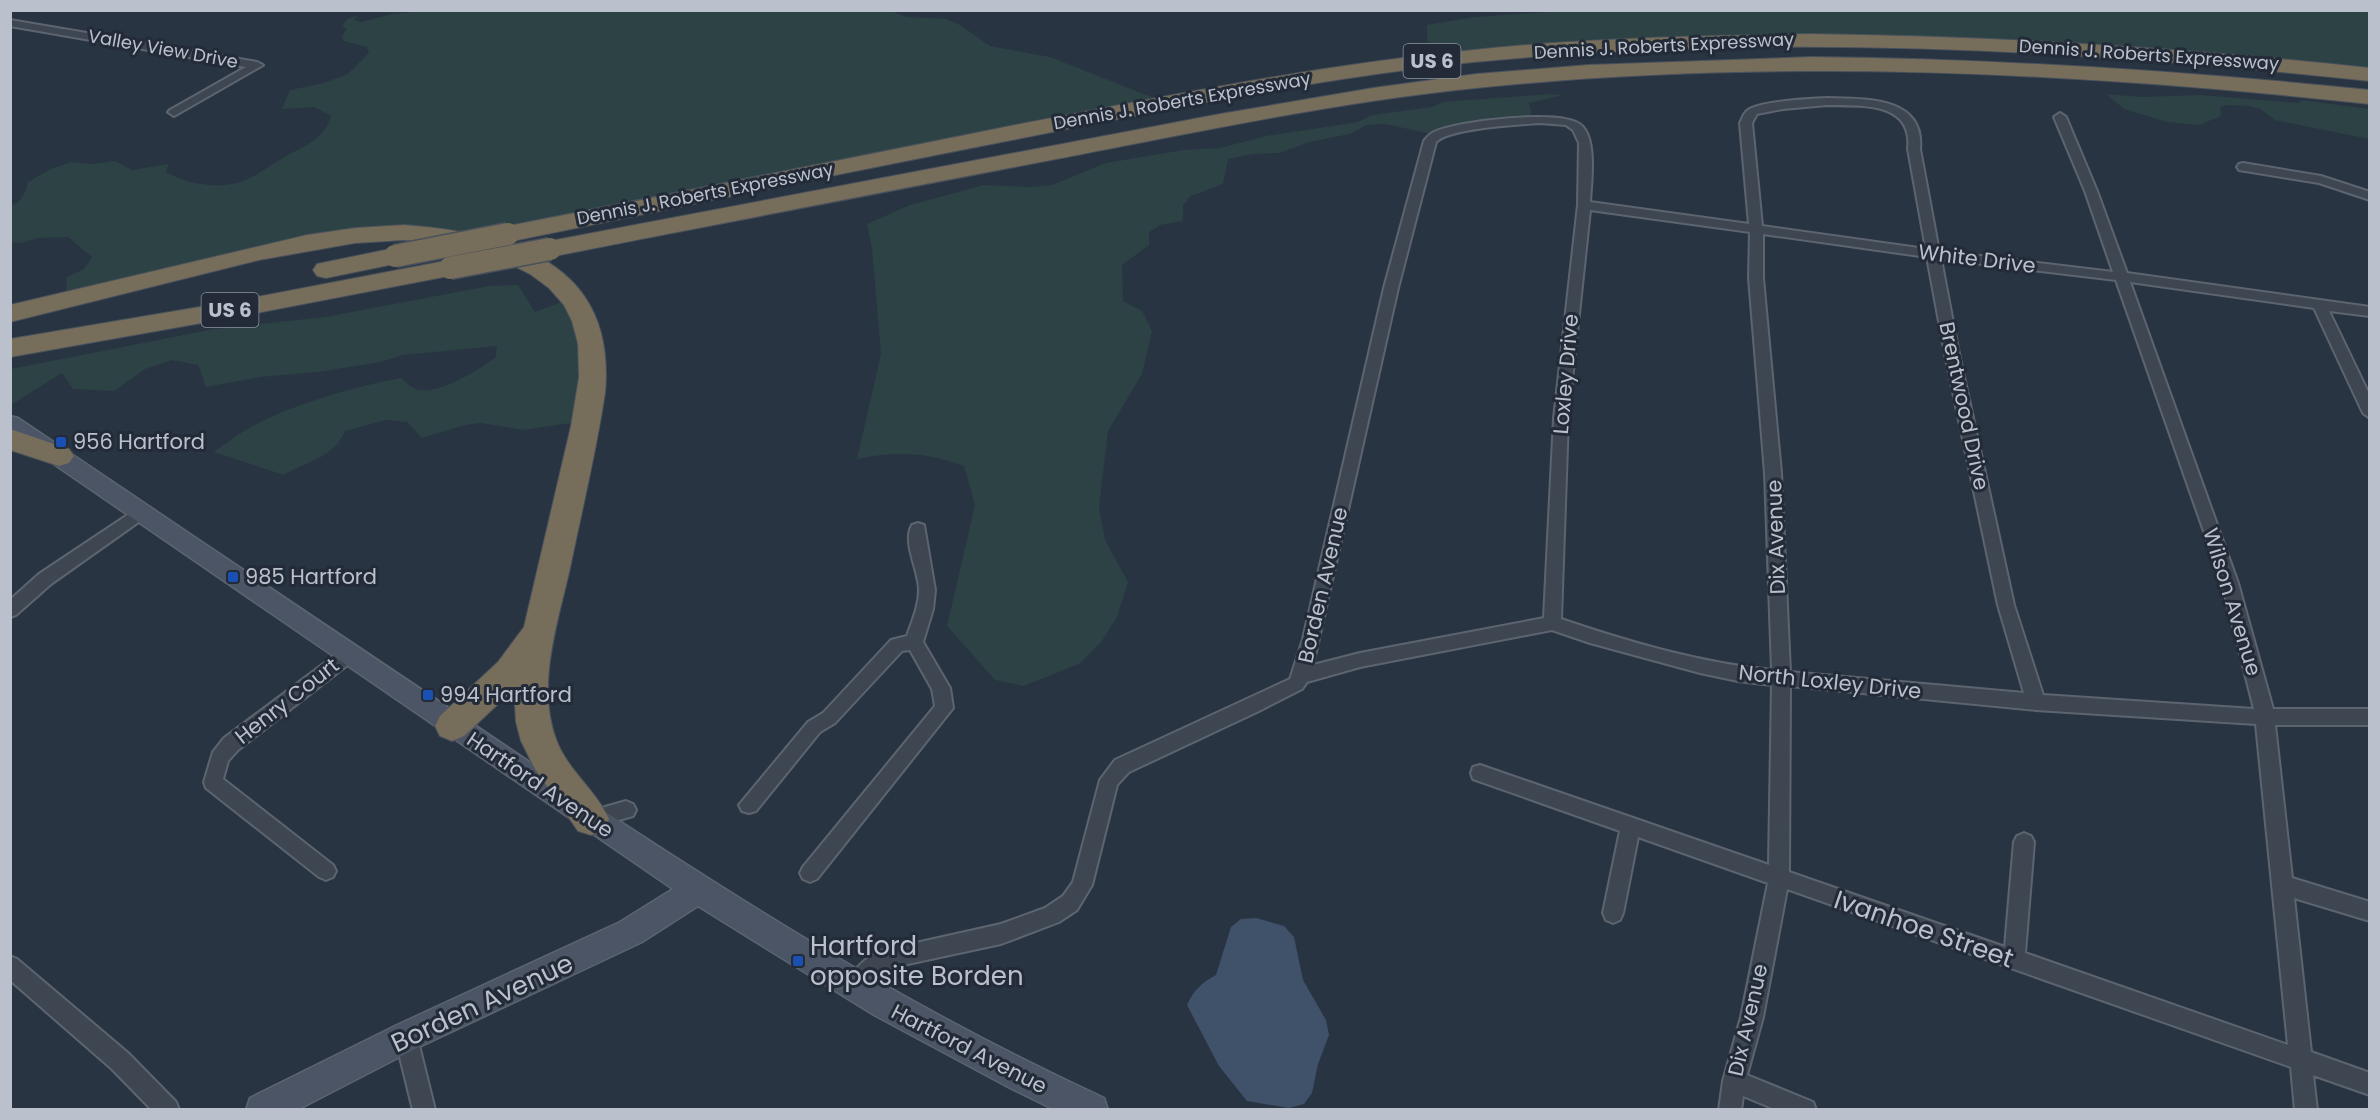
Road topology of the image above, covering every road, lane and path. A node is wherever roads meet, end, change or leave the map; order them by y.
1 (10, 23) edge
2 (2370, 75) edge
3 (2370, 97) edge
4 (174, 112) dead end
5 (1899, 112) joint
6 (2060, 117) dead end
7 (1578, 128) joint
8 (2243, 167) dead end
9 (2370, 196) edge
10 (1584, 205) junction
11 (1756, 230) junction
12 (1935, 254) junction
13 (2122, 277) junction
14 (2319, 305) junction
15 (2370, 312) edge
16 (10, 314) edge
17 (10, 327) edge
18 (112, 331) junction
19 (10, 348) edge
20 (10, 355) edge
21 (2370, 413) edge
22 (10, 423) edge
23 (10, 439) edge
24 (59, 456) junction
25 (141, 512) junction
26 (918, 528) dead end
27 (545, 608) junction
28 (10, 610) edge
29 (1552, 623) junction
30 (914, 642) junction
31 (348, 655) junction
32 (1301, 676) junction
33 (1781, 676) junction
34 (2036, 702) junction
35 (2264, 717) junction
36 (2370, 717) edge
37 (452, 726) junction
38 (1480, 773) dead end
39 (749, 805) dead end
40 (626, 810) dead end
41 (591, 819) junction
42 (1631, 826) junction
43 (2024, 842) dead end
44 (326, 871) dead end
45 (810, 873) dead end
46 (1779, 877) junction
47 (2283, 885) junction
48 (698, 890) junction
49 (2370, 912) edge
50 (1613, 913) dead end
51 (2014, 960) junction
52 (10, 966) edge
53 (855, 988) junction
54 (406, 1037) junction
55 (2301, 1060) junction
56 (1734, 1082) junction
57 (2370, 1084) edge
58 (168, 1110) edge
59 (262, 1110) edge
60 (424, 1110) edge
61 (1092, 1110) edge
62 (1730, 1110) edge
63 (1805, 1110) edge
64 (2306, 1110) edge

1 - 4 street, Valley View Drive
2 - 17 highway, Dennis J. Roberts Expressway / US 6, bridge
3 - 18 highway, Dennis J. Roberts Expressway / US 6, bridge
5 - 11 street, Dix Avenue
5 - 12 street, Brentwood Drive
6 - 13 street, Wilson Avenue
7 - 10 street, Loxley Drive
7 - 32 street, Borden Avenue
8 - 9 street
10 - 11 street, White Drive
10 - 29 street, Loxley Drive
11 - 12 street, White Drive
11 - 33 street, Dix Avenue
12 - 13 street, White Drive
12 - 34 street, Brentwood Drive
13 - 14 street, White Drive
13 - 35 street, Wilson Avenue
14 - 15 street, White Drive
14 - 21 street
16 - 27 highway
18 - 19 highway, Dennis J. Roberts Expressway / US 6
18 - 20 highway
22 - 24 main road, Hartford Avenue
23 - 24 highway
24 - 25 main road, Hartford Avenue
25 - 28 street
25 - 31 main road, Hartford Avenue
26 - 30 street
27 - 37 highway
27 - 41 highway
29 - 32 street
29 - 33 street, North Loxley Drive
30 - 39 street
30 - 45 street
31 - 37 main road, Hartford Avenue
31 - 44 street, Henry Court
32 - 53 street, Borden Avenue
33 - 34 street, North Loxley Drive
33 - 46 street, Dix Avenue
34 - 35 street, North Loxley Drive
35 - 36 street, North Loxley Drive
35 - 47 street, Wilson Avenue
37 - 41 main road, Hartford Avenue
38 - 42 street, Ivanhoe Street
40 - 41 street
41 - 48 main road, Hartford Avenue
42 - 46 street, Ivanhoe Street
42 - 50 street
43 - 51 street
46 - 51 street, Ivanhoe Street
46 - 56 street, Dix Avenue
47 - 49 street
47 - 55 street, Wilson Avenue
48 - 53 main road, Hartford Avenue
48 - 54 main road, Borden Avenue
51 - 55 street, Ivanhoe Street
52 - 58 street
53 - 61 main road, Hartford Avenue
54 - 59 main road, Borden Avenue
54 - 60 street
55 - 57 street, Ivanhoe Street
55 - 64 street, Wilson Avenue
56 - 62 street, Dix Avenue
56 - 63 street

